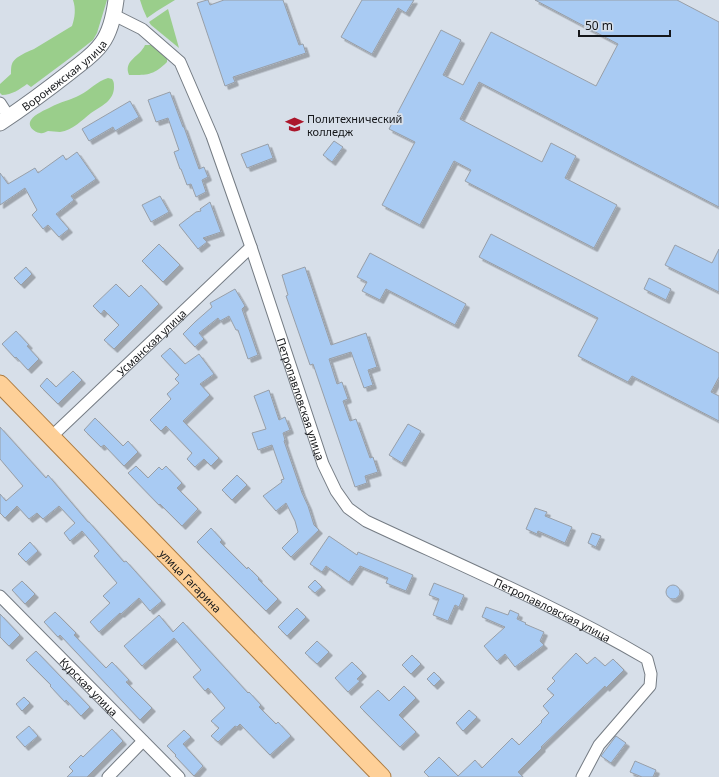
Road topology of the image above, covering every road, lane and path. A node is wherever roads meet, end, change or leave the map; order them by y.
1 (116, 0) edge
2 (114, 15) junction
3 (0, 103) edge
4 (5, 120) edge
5 (251, 247) junction
6 (0, 384) edge
7 (51, 437) junction
8 (0, 596) edge
9 (143, 741) junction
10 (108, 777) edge
11 (179, 777) edge
12 (382, 777) edge
13 (582, 777) edge

1 - 2 main road
2 - 4 main road, Воронежская улица
2 - 5 street, Петропавловская улица
3 - 4 street
5 - 7 street, Усманская улица
5 - 13 street, Петропавловская улица
6 - 7 main road, улица Гагарина
7 - 12 main road, улица Гагарина
8 - 9 street, Курская улица
9 - 10 street
9 - 11 street, Курская улица

